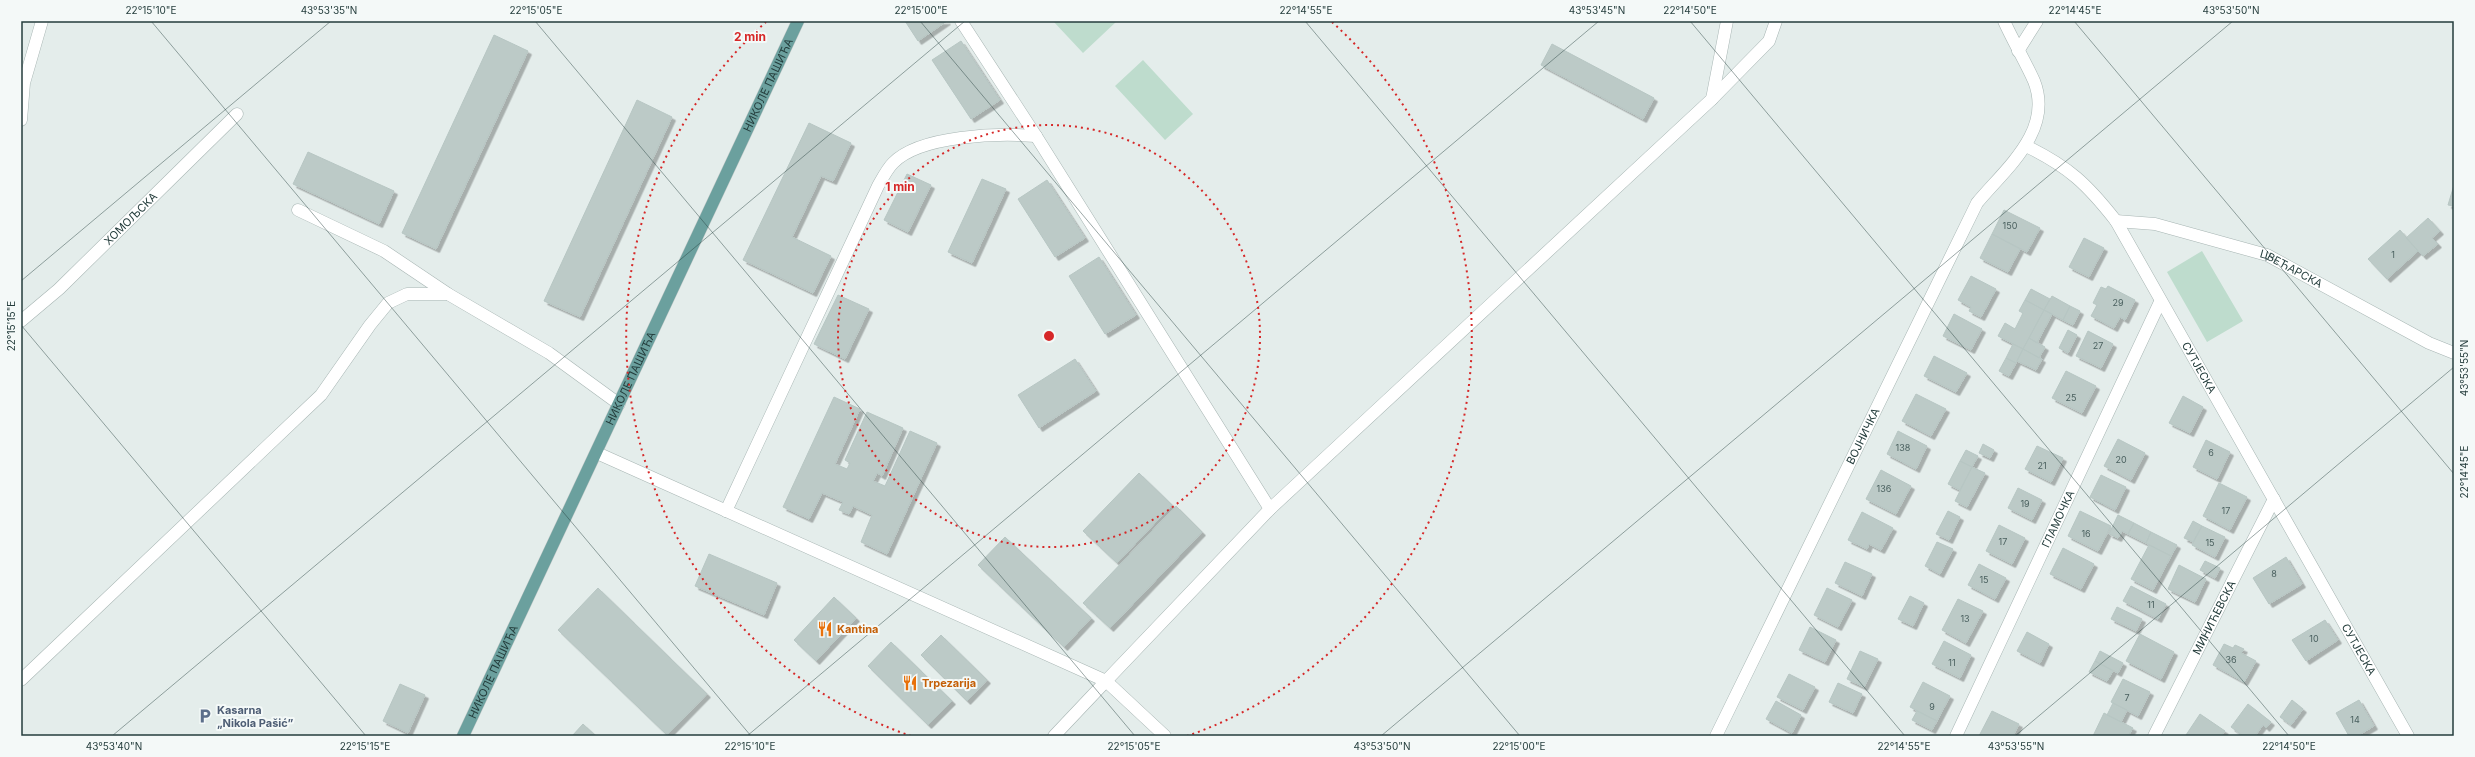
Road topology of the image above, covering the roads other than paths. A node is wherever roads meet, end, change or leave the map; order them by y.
1 (42, 21) edge
2 (798, 21) edge
3 (960, 21) edge
4 (1727, 21) edge
5 (1776, 21) edge
6 (2004, 21) edge
7 (2036, 21) edge
8 (2018, 51) junction
9 (1712, 99) junction
10 (237, 114) dead end
11 (21, 120) edge
12 (1036, 136) junction
13 (2026, 146) junction
14 (298, 210) dead end
15 (2116, 222) junction
16 (448, 294) junction
17 (2160, 302) junction
18 (21, 321) edge
19 (2454, 353) edge
20 (619, 404) junction
21 (597, 453) junction
22 (2274, 499) junction
23 (1270, 510) junction
24 (726, 511) junction
25 (21, 680) edge
26 (1106, 681) junction
27 (463, 736) edge
28 (1054, 736) edge
29 (1165, 736) edge
30 (1716, 736) edge
31 (1956, 736) edge
32 (2154, 736) edge
33 (2408, 736) edge

1 - 11 street
2 - 20 main road, НИКОЛЕ ПАШИЋА
3 - 12 street
4 - 9 street
5 - 9 street
6 - 8 street
7 - 8 street
8 - 13 street
9 - 23 street
10 - 18 street, ХОМОЉСКА
12 - 23 street
12 - 24 street
13 - 15 street, СУТЈЕСКА
13 - 30 street, ВОЈНИЧКА
14 - 16 street
15 - 17 street, СУТЈЕСКА
15 - 19 street, ЦВЕЋАРСКА
16 - 20 street
16 - 25 street
17 - 22 street, СУТЈЕСКА
17 - 31 street, ГЛАМОЧКА
20 - 21 main road, НИКОЛЕ ПАШИЋА
21 - 24 street
21 - 27 main road, НИКОЛЕ ПАШИЋА
22 - 32 street, МИНИЋЕВСКА
22 - 33 street, СУТЈЕСКА
23 - 26 street
24 - 26 street
26 - 28 street
26 - 29 street

